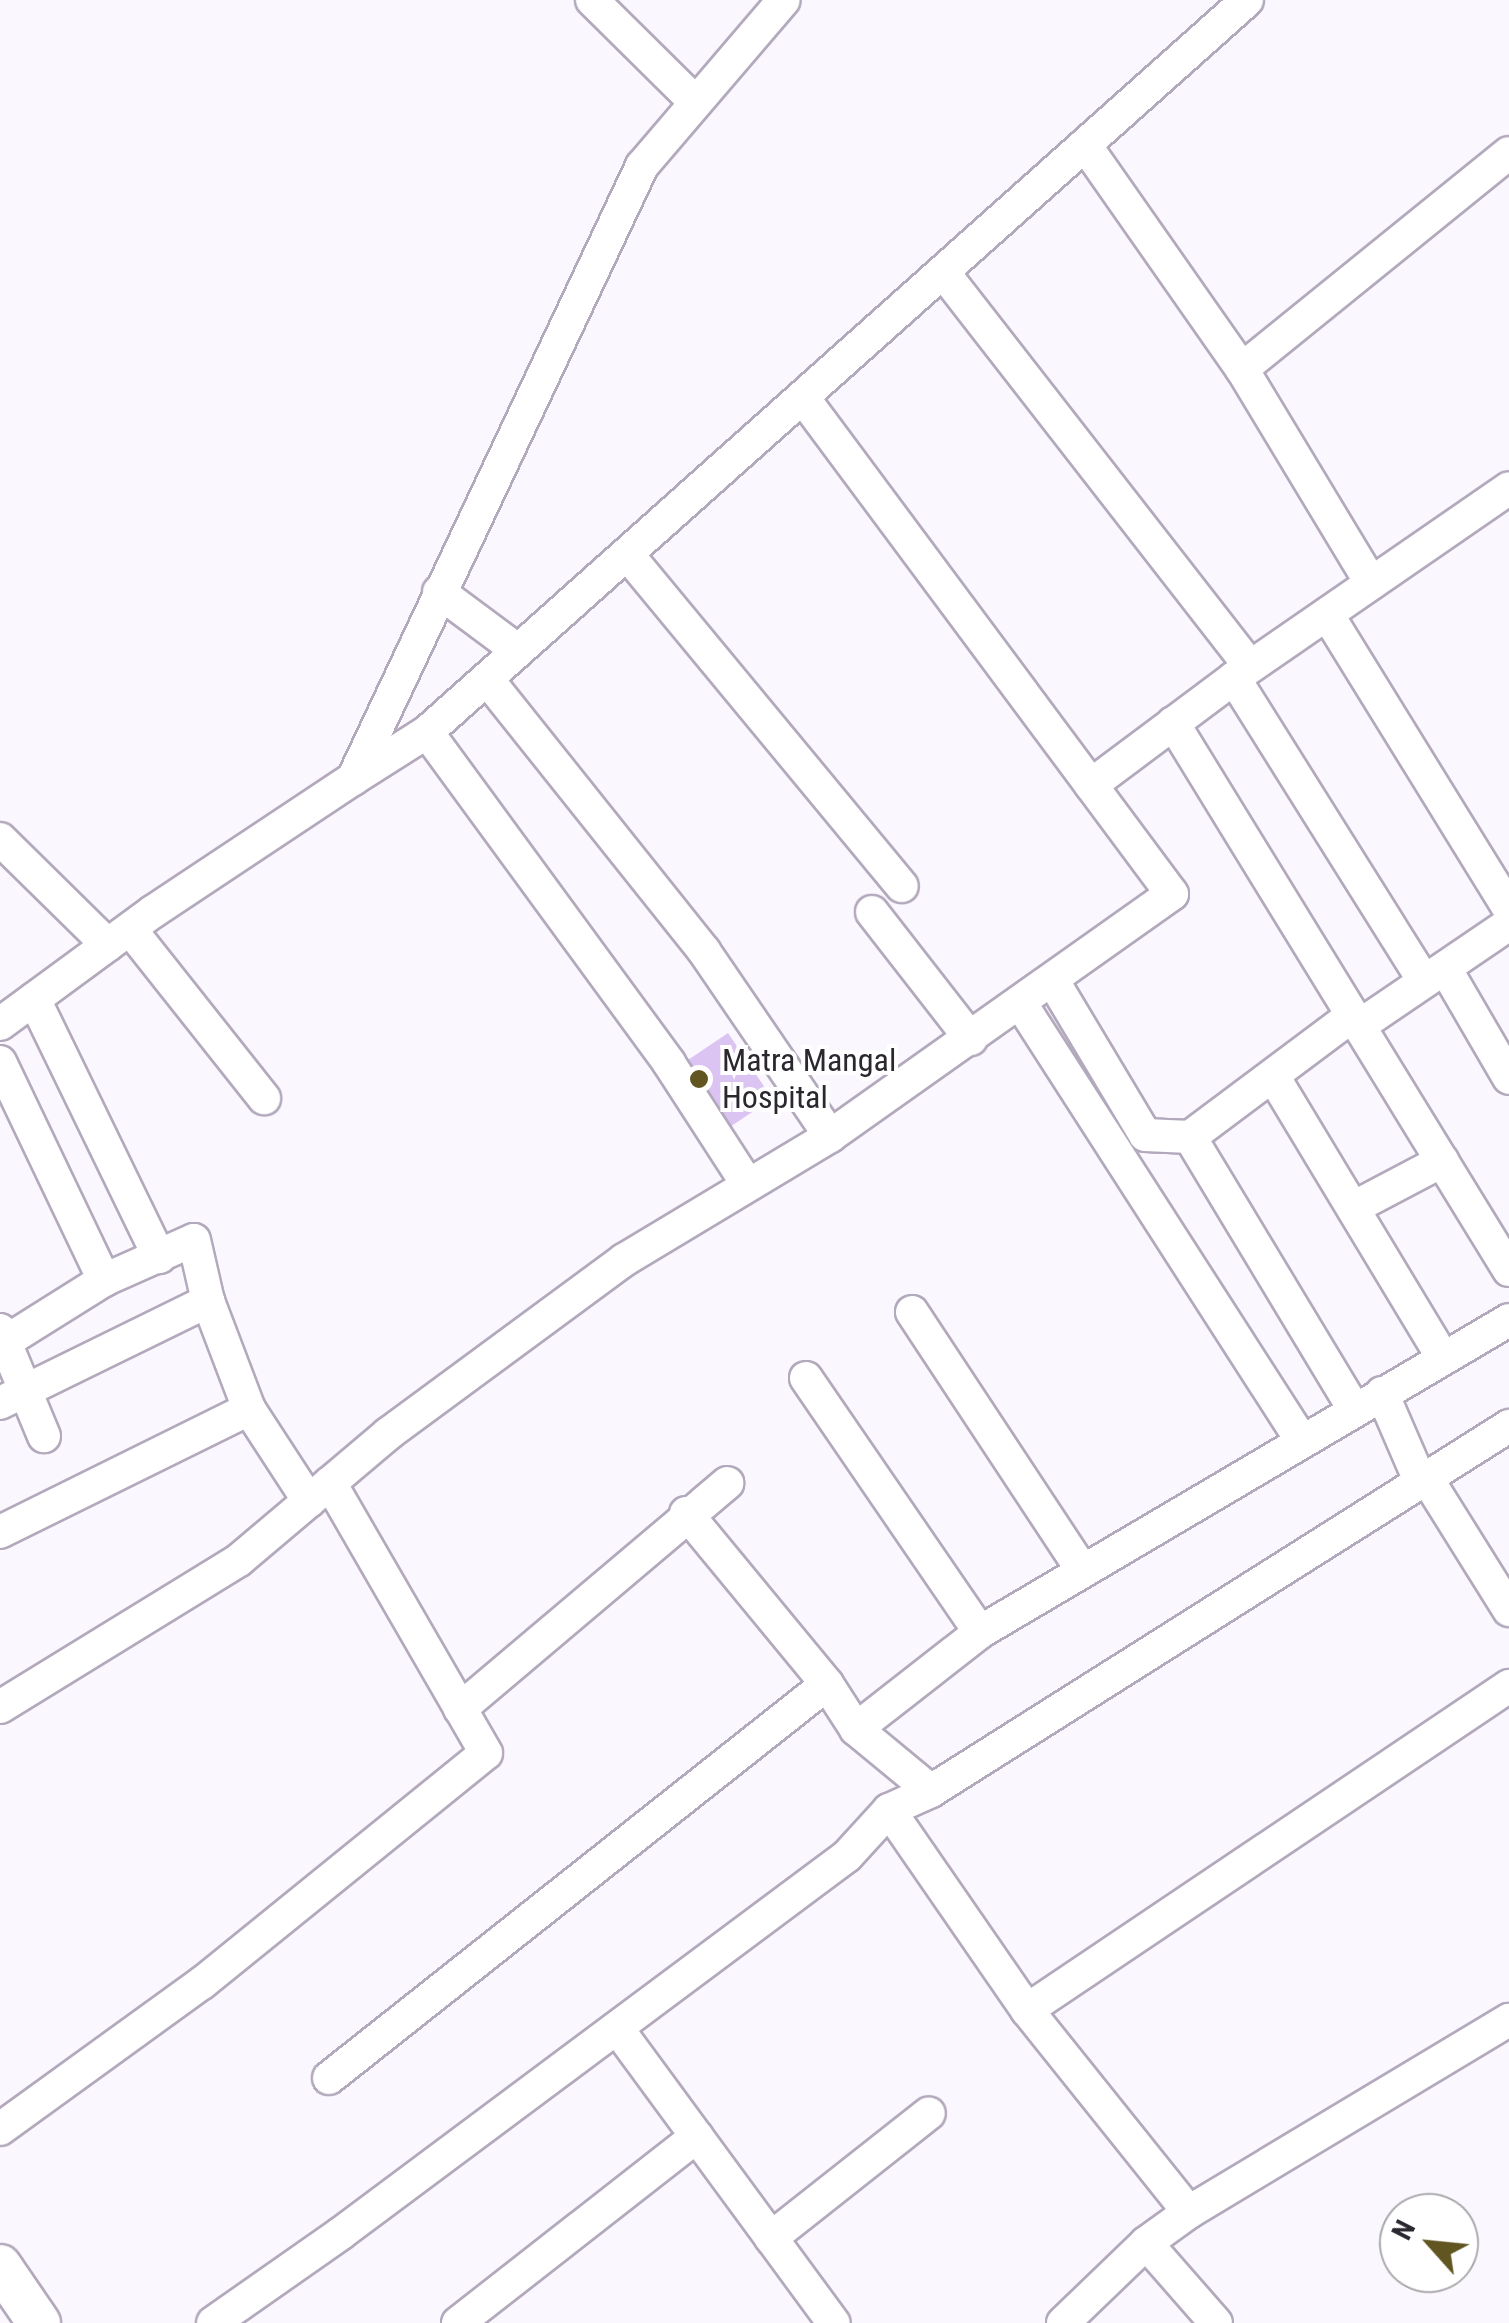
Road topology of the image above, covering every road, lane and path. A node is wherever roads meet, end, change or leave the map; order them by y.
1 (592, 0) edge
2 (784, 0) edge
3 (1247, 0) edge
4 (695, 102) junction
5 (1085, 145) junction
6 (1509, 152) edge
7 (943, 272) junction
8 (1242, 368) junction
9 (804, 399) junction
10 (1505, 502) edge
11 (627, 554) junction
12 (1371, 583) junction
13 (438, 592) junction
14 (1326, 614) junction
15 (517, 650) junction
16 (1242, 672) junction
17 (486, 679) junction
18 (1173, 724) junction
19 (427, 732) junction
20 (353, 779) junction
21 (1091, 785) junction
22 (0, 839) edge
23 (902, 886) dead end
24 (1509, 909) edge
25 (872, 912) dead end
26 (1509, 924) edge
27 (119, 937) junction
28 (1434, 974) junction
29 (1052, 981) junction
30 (34, 999) junction
31 (1021, 1004) junction
32 (1356, 1021) junction
33 (0, 1024) edge
34 (971, 1038) junction
35 (0, 1062) edge
36 (1273, 1076) junction
37 (1509, 1078) edge
38 (264, 1098) dead end
39 (830, 1136) junction
40 (1190, 1138) junction
41 (1442, 1161) junction
42 (748, 1185) junction
43 (1353, 1208) junction
44 (159, 1257) junction
45 (1509, 1270) edge
46 (104, 1280) junction
47 (208, 1302) junction
48 (912, 1312) dead end
49 (1509, 1320) edge
50 (3, 1336) edge
51 (1443, 1358) junction
52 (806, 1378) dead end
53 (12, 1396) edge
54 (1369, 1402) junction
55 (249, 1409) junction
56 (1509, 1426) edge
57 (44, 1436) dead end
58 (1302, 1441) junction
59 (1423, 1479) junction
60 (727, 1483) dead end
61 (320, 1492) junction
62 (686, 1513) junction
63 (0, 1532) edge
64 (1083, 1571) junction
65 (1509, 1610) edge
66 (980, 1632) junction
67 (828, 1684) junction
68 (1509, 1686) edge
69 (0, 1707) edge
70 (460, 1709) junction
71 (856, 1730) junction
72 (930, 1791) junction
73 (889, 1810) junction
74 (1028, 2010) junction
75 (1509, 2020) edge
76 (617, 2028) junction
77 (329, 2078) dead end
78 (930, 2113) dead end
79 (0, 2129) edge
80 (697, 2136) junction
81 (1189, 2212) junction
82 (771, 2238) junction
83 (1146, 2242) junction
84 (0, 2266) edge
85 (39, 2323) edge
86 (213, 2323) edge
87 (458, 2323) edge
88 (834, 2323) edge
89 (1063, 2323) edge
90 (1216, 2323) edge

1 - 4 street
2 - 4 street
3 - 5 street
4 - 13 street
5 - 7 street
5 - 8 street
6 - 8 street
7 - 9 street
7 - 16 street
8 - 12 street
9 - 11 street
9 - 21 street
10 - 12 street
11 - 15 street
11 - 23 street
12 - 14 street
13 - 15 street
13 - 20 street
14 - 16 street
14 - 24 street
15 - 17 street
16 - 18 street
16 - 28 street
17 - 19 street
17 - 39 street
18 - 21 street
18 - 32 street
19 - 20 street
19 - 42 street
20 - 27 street
21 - 29 street
22 - 27 street
25 - 34 street
26 - 28 street
27 - 30 street
27 - 38 street
28 - 32 street
28 - 37 street
29 - 31 street
29 - 40 street
30 - 33 street
30 - 44 street
31 - 34 street
31 - 58 street
32 - 36 street
32 - 41 street
34 - 39 street
35 - 46 street
36 - 40 street
36 - 43 street
39 - 42 street
40 - 54 street
41 - 43 street
41 - 45 street
42 - 61 street
43 - 51 street
44 - 46 street
44 - 47 street
46 - 50 street
47 - 53 street
47 - 55 street
48 - 64 street
49 - 51 street
50 - 53 street
51 - 54 street
52 - 66 street
53 - 57 street
54 - 58 street
54 - 59 street
55 - 61 street
55 - 63 street
56 - 59 street
58 - 64 street
59 - 65 street
59 - 72 street
60 - 62 street
61 - 69 street
61 - 70 street
62 - 67 street
62 - 70 street
64 - 66 street
66 - 71 street
67 - 71 street
67 - 77 street
68 - 74 street
70 - 79 street
71 - 72 street
72 - 73 street
73 - 74 street
73 - 76 street
74 - 81 street
75 - 81 street
76 - 80 street
76 - 86 street
78 - 82 street
80 - 82 street
80 - 87 street
81 - 83 street
82 - 88 street
83 - 89 street
83 - 90 street
84 - 85 street

